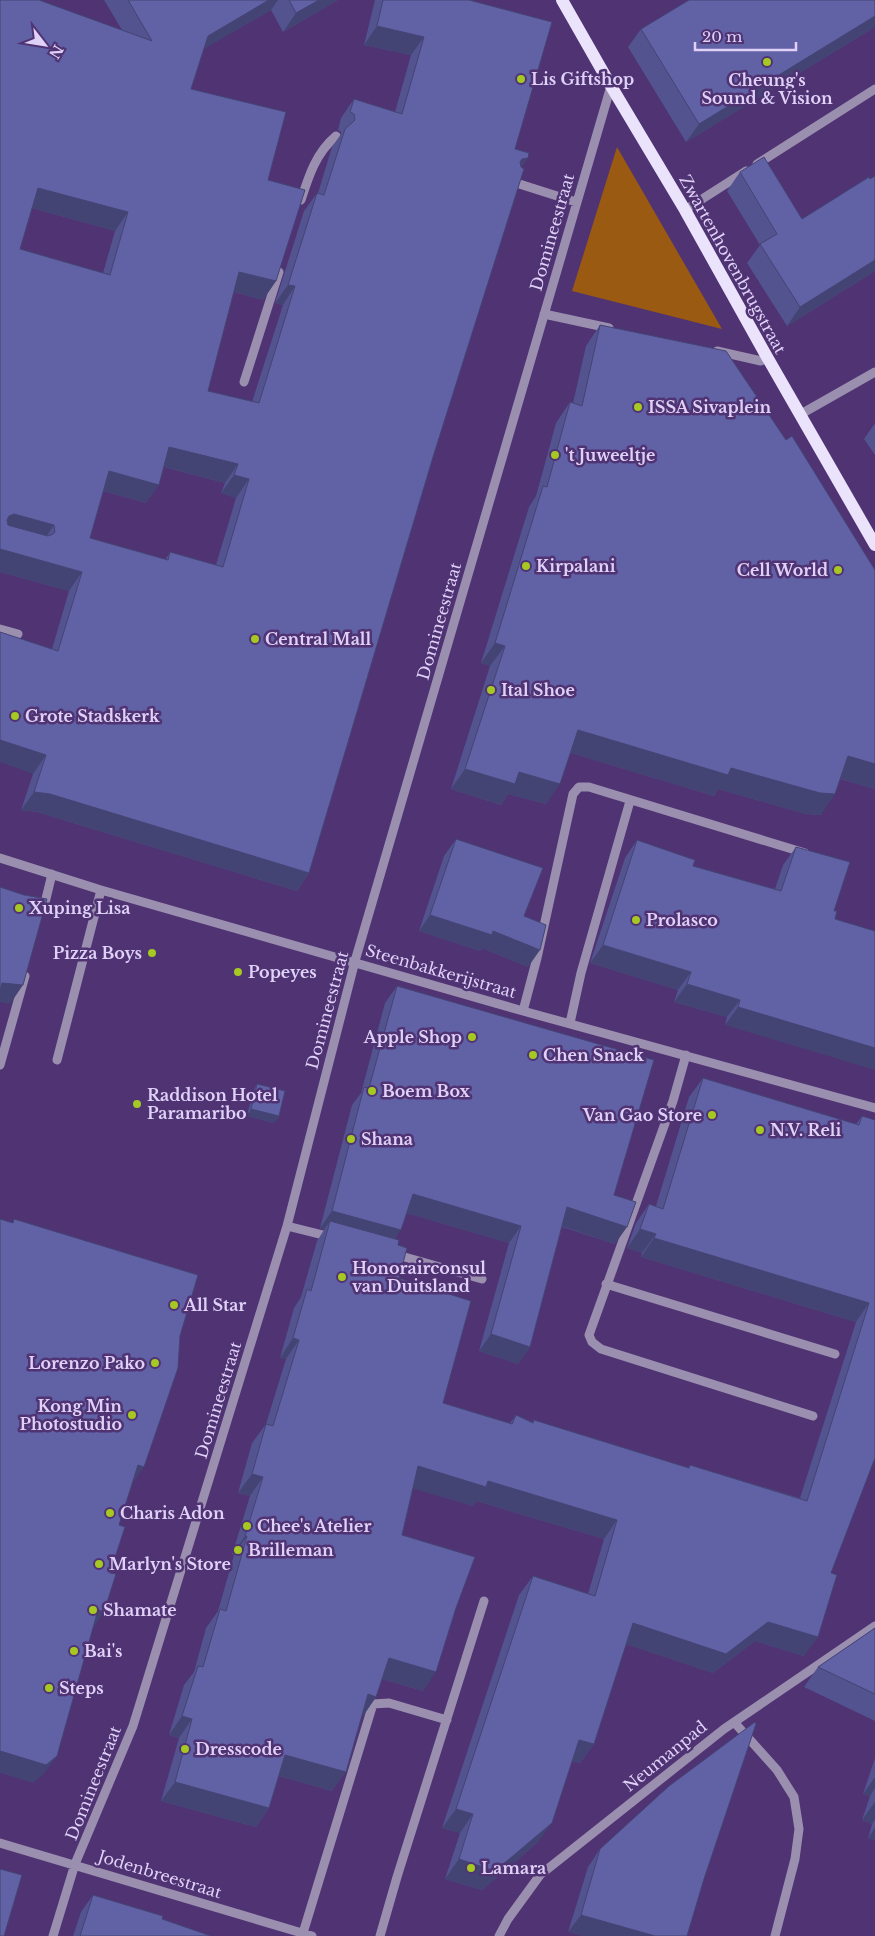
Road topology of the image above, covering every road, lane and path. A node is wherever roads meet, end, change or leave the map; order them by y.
1 (562, 0) edge
2 (611, 86) junction
3 (875, 90) edge
4 (336, 136) dead end
5 (513, 182) edge
6 (576, 202) junction
7 (298, 209) edge
8 (685, 210) junction
9 (281, 264) edge
10 (544, 314) junction
11 (619, 330) edge
12 (704, 348) edge
13 (767, 358) junction
14 (875, 372) edge
15 (244, 382) dead end
16 (801, 414) junction
17 (875, 545) edge
18 (0, 629) edge
19 (18, 634) dead end
20 (630, 801) junction
21 (813, 855) edge
22 (0, 858) edge
23 (52, 874) junction
24 (101, 890) junction
25 (42, 916) edge
26 (355, 961) junction
27 (29, 963) edge
28 (523, 1011) junction
29 (570, 1023) junction
30 (686, 1055) junction
31 (57, 1060) dead end
32 (0, 1065) edge
33 (875, 1108) edge
34 (287, 1226) junction
35 (342, 1240) edge
36 (389, 1253) edge
37 (482, 1279) dead end
38 (606, 1284) junction
39 (835, 1354) dead end
40 (813, 1416) dead end
41 (484, 1602) dead end
42 (875, 1626) edge
43 (447, 1720) junction
44 (734, 1722) junction
45 (0, 1842) edge
46 (76, 1864) junction
47 (307, 1935) edge
48 (53, 1936) edge
49 (380, 1936) edge
50 (499, 1936) edge
51 (776, 1936) edge

1 - 2 main road, Zwartenhovenbrugstraat
2 - 6 street, Domineestraat
2 - 8 main road, Zwartenhovenbrugstraat
3 - 8 street
4 - 7 street
5 - 6 street
6 - 10 street, Domineestraat
8 - 13 main road, Zwartenhovenbrugstraat
9 - 15 street
10 - 11 street
10 - 26 street, Domineestraat
12 - 13 street
13 - 16 main road, Zwartenhovenbrugstraat
14 - 16 street
16 - 17 main road, Zwartenhovenbrugstraat
18 - 19 street
20 - 21 street
20 - 28 street
20 - 29 street
22 - 23 street, Steenbakkerijstraat
23 - 24 street, Steenbakkerijstraat
23 - 25 street
24 - 26 street, Steenbakkerijstraat
24 - 31 street
26 - 28 street, Steenbakkerijstraat
26 - 34 street, Domineestraat
27 - 32 street
28 - 29 street, Steenbakkerijstraat
29 - 30 street, Steenbakkerijstraat
30 - 33 street, Steenbakkerijstraat
30 - 38 street
34 - 35 street
34 - 46 street, Domineestraat
36 - 37 street
38 - 39 street
38 - 40 street
41 - 43 street
42 - 44 street, Neumanpad
43 - 47 street
43 - 49 street
44 - 50 street, Neumanpad
44 - 51 street
45 - 46 street, Jodenbreestraat
46 - 47 street, Jodenbreestraat
46 - 48 street, Domineestraat

